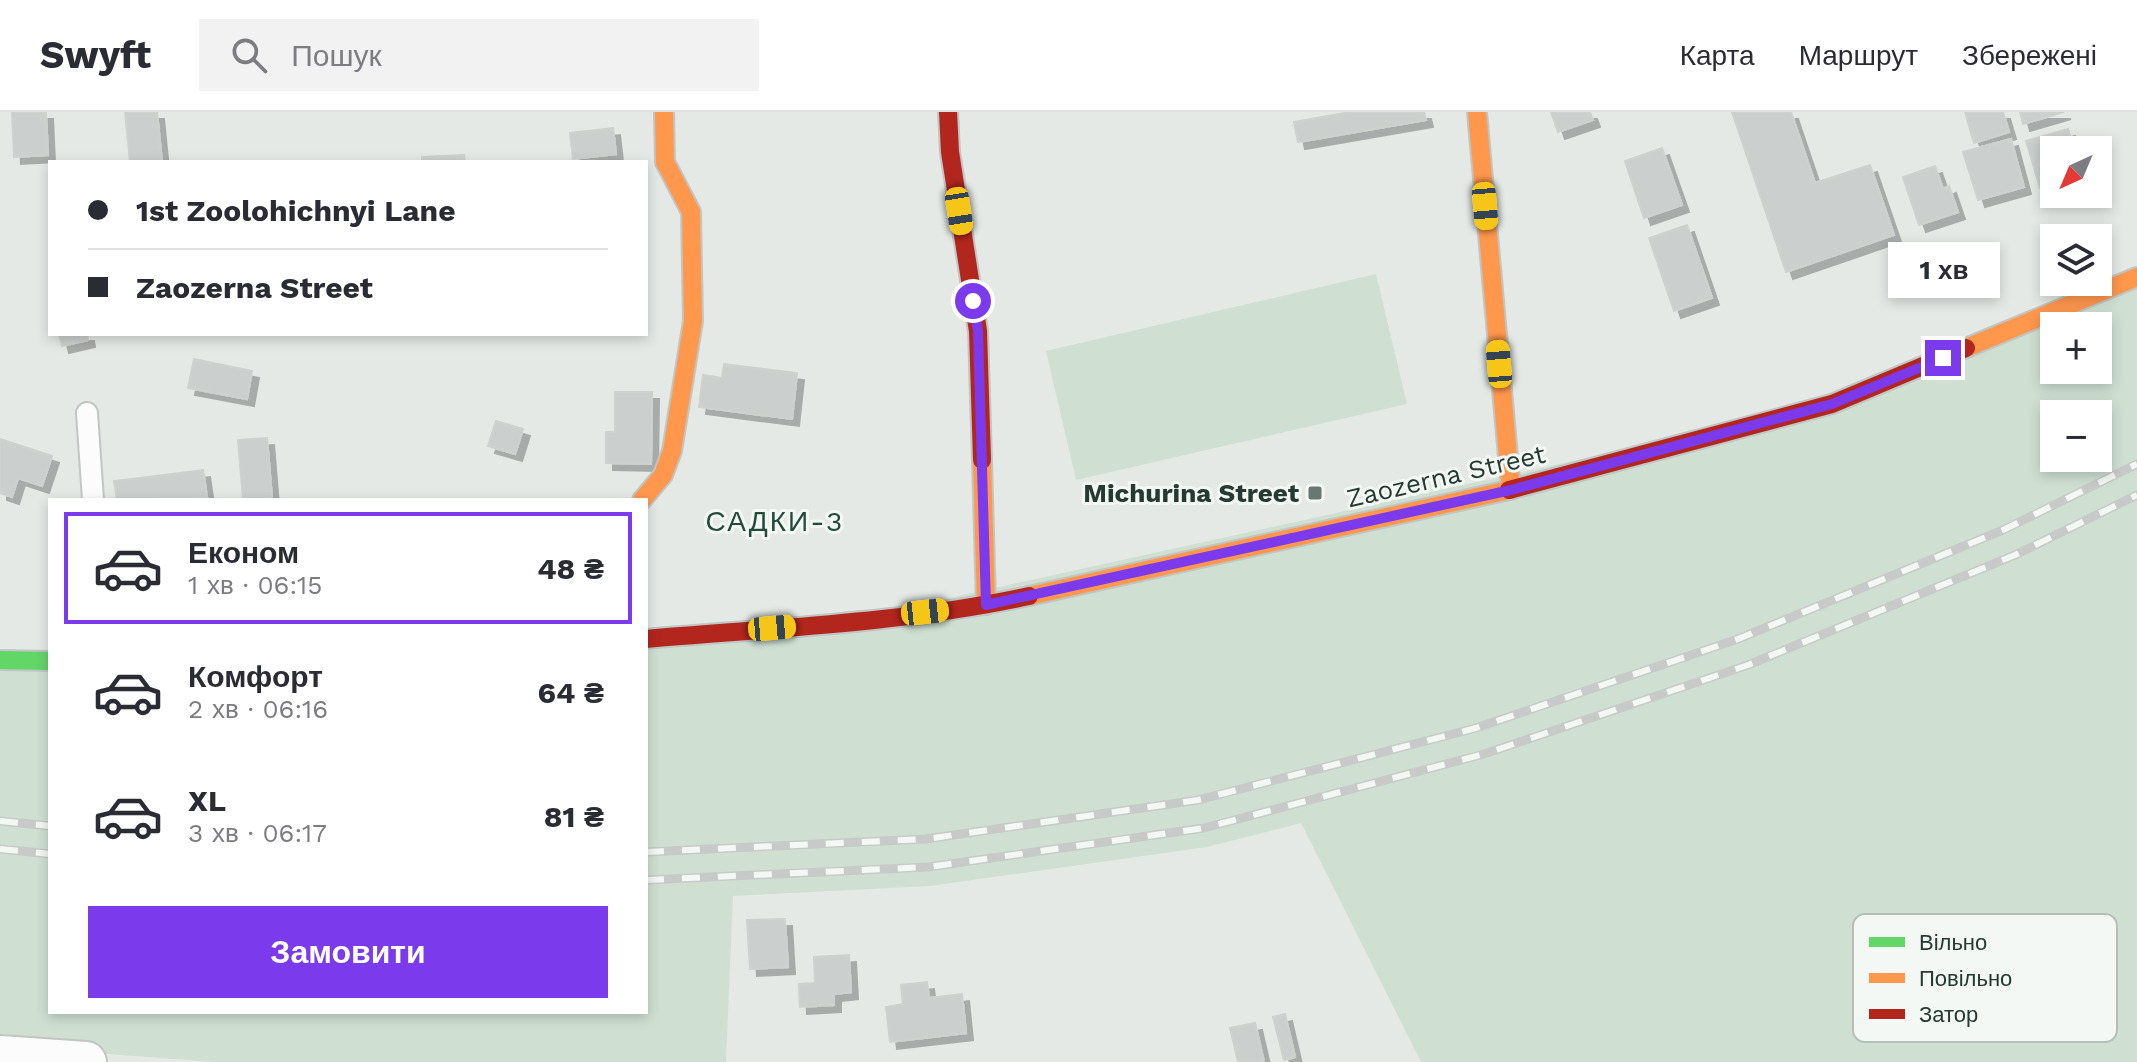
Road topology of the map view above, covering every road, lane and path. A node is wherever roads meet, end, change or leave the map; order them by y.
1 (664, 112) edge
2 (948, 112) edge
3 (1477, 112) edge
4 (2137, 277) edge
5 (87, 413) dead end
6 (1511, 490) junction
7 (93, 498) edge
8 (644, 498) edge
9 (986, 605) junction
10 (648, 639) edge
11 (0, 660) edge
12 (48, 661) edge
13 (0, 1056) edge
14 (86, 1062) edge

1 - 8 street
2 - 9 street
3 - 6 street
4 - 6 street, Zaozerna Street
5 - 7 lane
6 - 9 street, Zaozerna Street
9 - 10 street, Zaozerna Street
11 - 12 street
13 - 14 street

